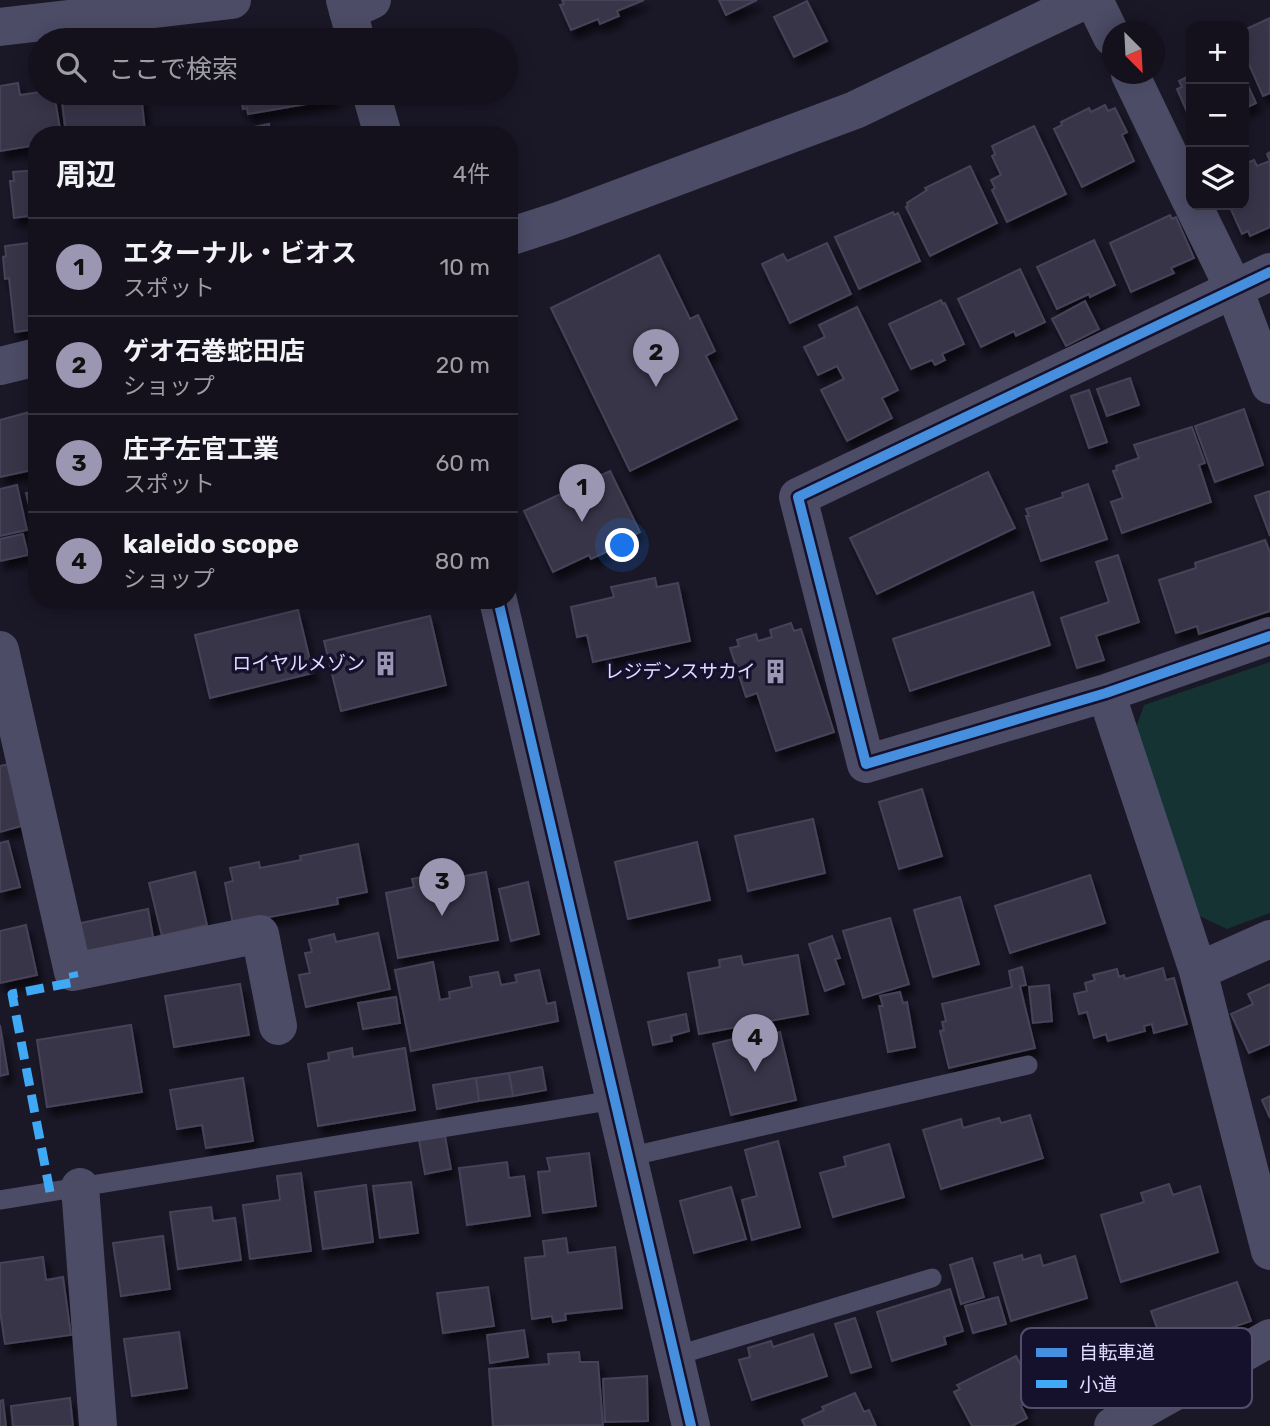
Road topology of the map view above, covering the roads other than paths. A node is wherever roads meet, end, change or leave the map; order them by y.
1 (232, 0) edge
2 (1085, 0) edge
3 (1094, 0) edge
4 (1104, 21) edge
5 (0, 27) edge
6 (1135, 84) edge
7 (374, 105) edge
8 (380, 126) edge
9 (1186, 191) edge
10 (1195, 210) edge
11 (518, 234) edge
12 (1270, 272) edge
13 (1234, 289) junction
14 (28, 359) edge
15 (0, 366) edge
16 (1270, 385) edge
17 (500, 609) edge
18 (1270, 636) edge
19 (0, 650) edge
20 (1106, 693) junction
21 (1270, 939) edge
22 (1198, 971) junction
23 (278, 1026) dead end
24 (1028, 1065) dead end
25 (614, 1100) junction
26 (628, 1157) junction
27 (80, 1187) junction
28 (0, 1200) edge
29 (1270, 1251) edge
30 (932, 1278) dead end
31 (1270, 1338) edge
32 (1252, 1348) edge
33 (675, 1356) junction
34 (1145, 1408) edge
35 (98, 1426) edge
36 (691, 1426) edge
37 (1113, 1426) edge

1 - 5 street
2 - 11 street
3 - 4 street
6 - 9 street
7 - 8 street
10 - 13 street
12 - 13 street
13 - 16 street
13 - 20 street
14 - 15 street
17 - 25 street
18 - 20 street
19 - 23 street
20 - 22 street
21 - 22 street
22 - 29 street
24 - 26 lane
25 - 26 street
25 - 27 lane
26 - 33 street
27 - 28 lane
27 - 35 street
30 - 33 lane
31 - 32 street
33 - 36 street
34 - 37 street

